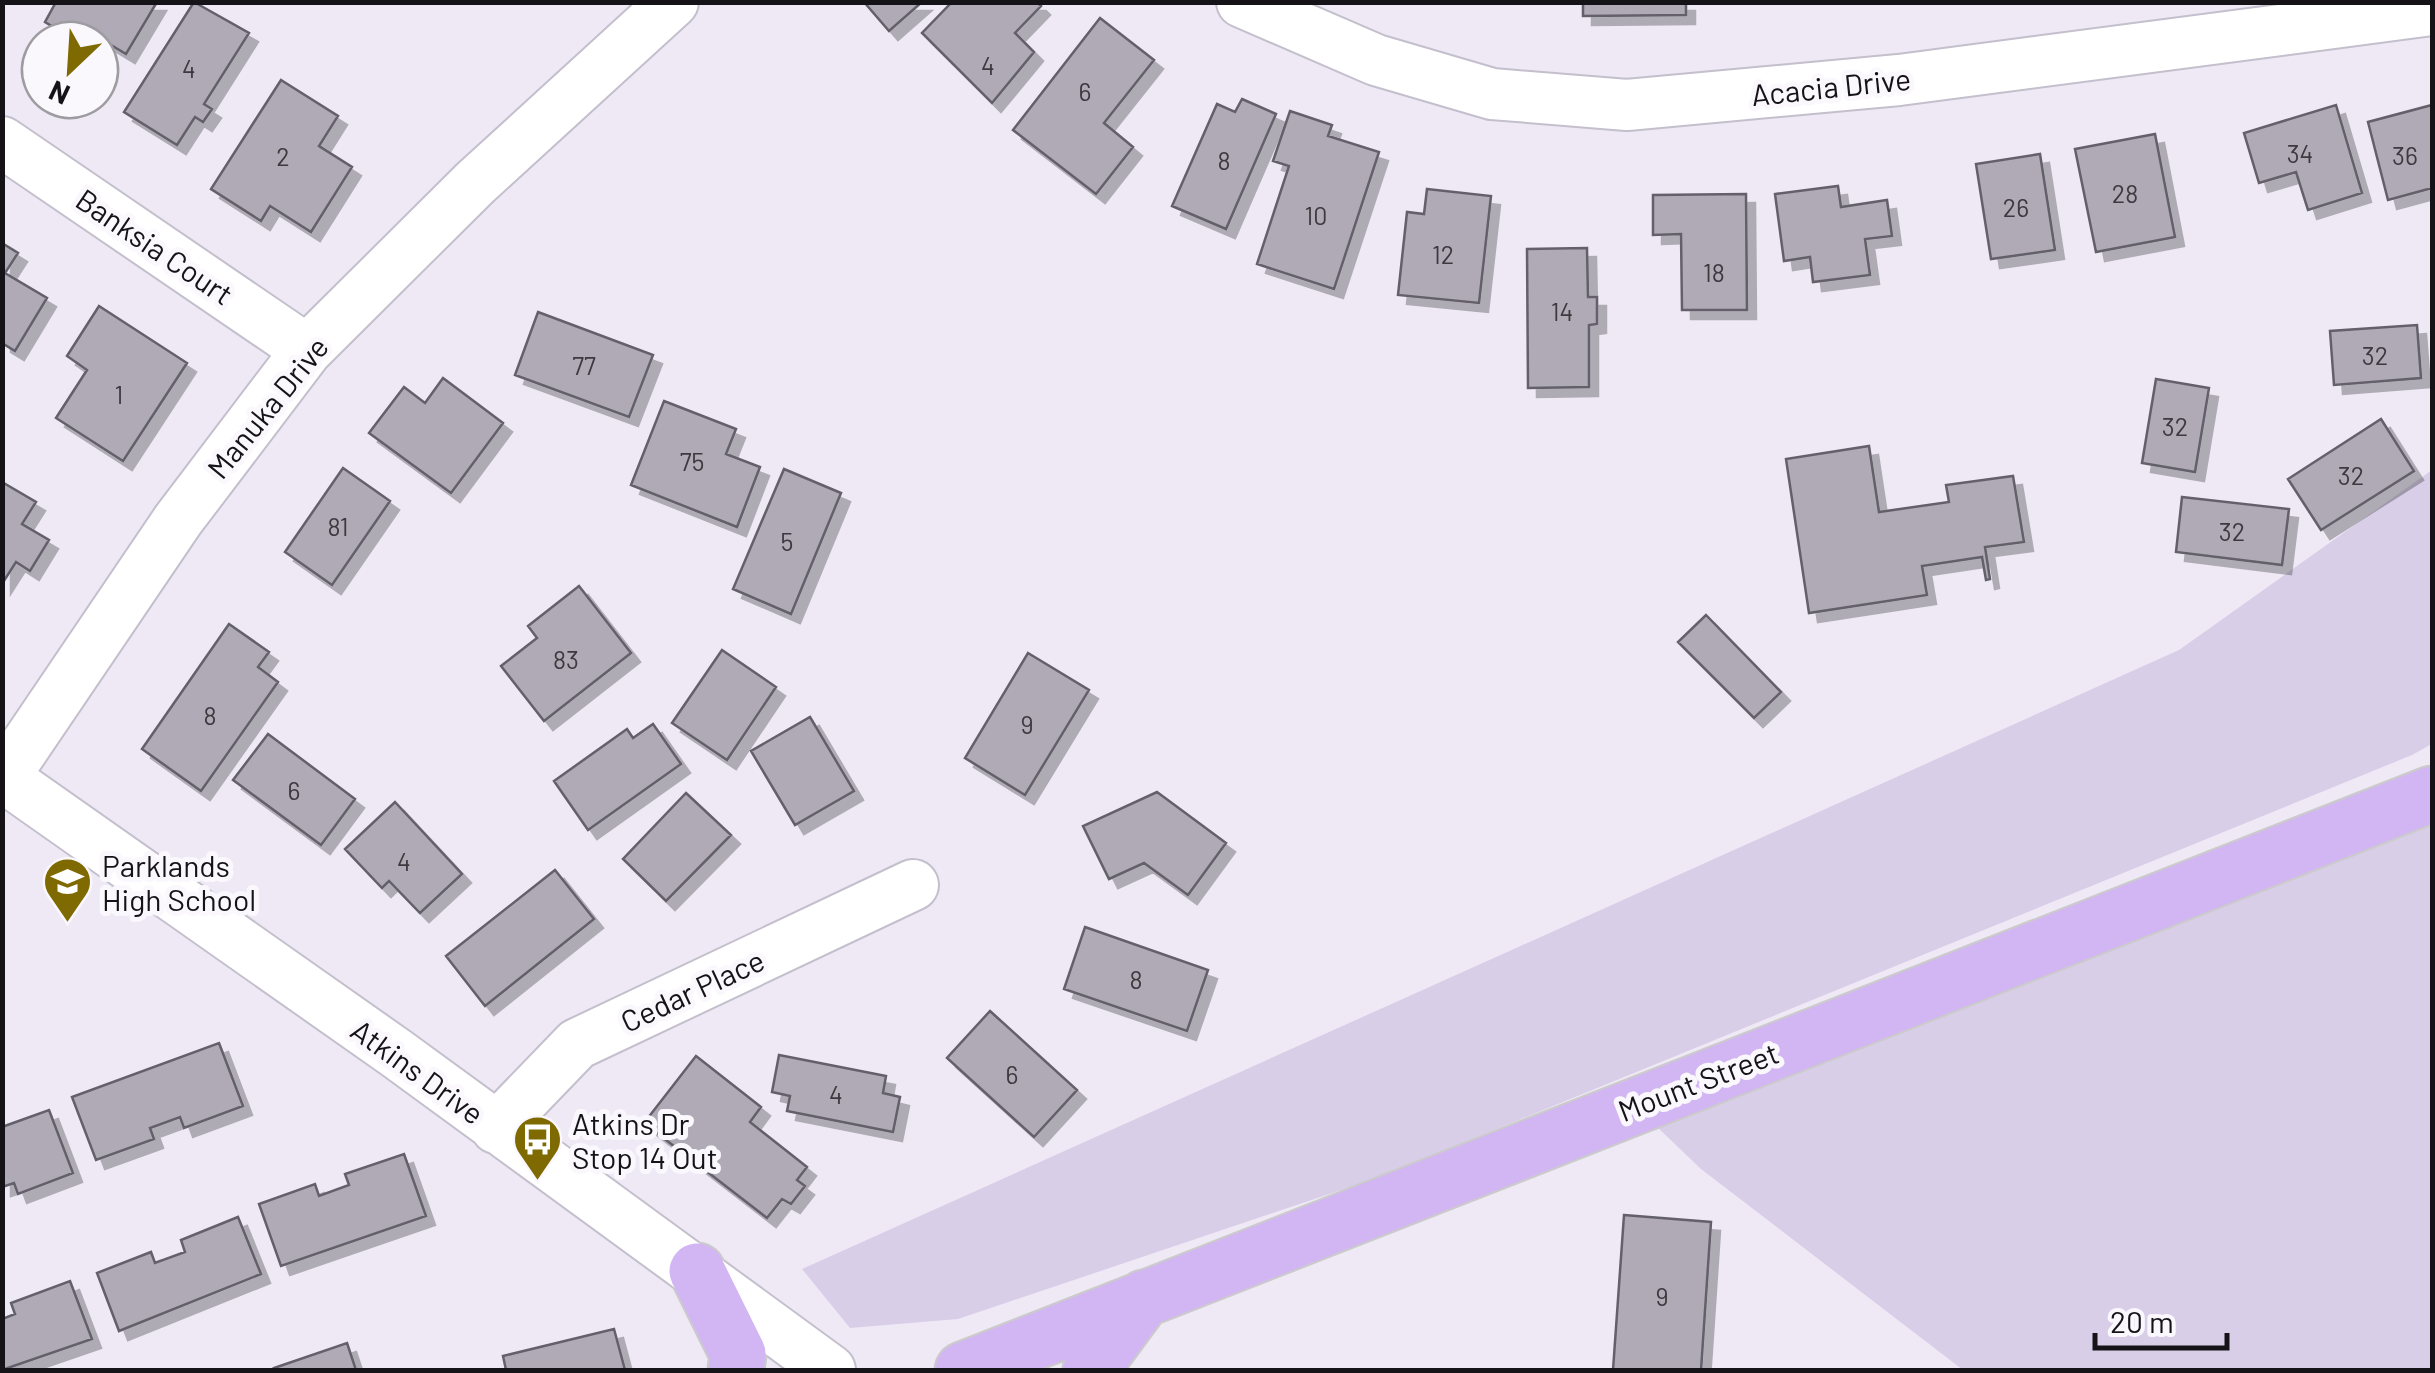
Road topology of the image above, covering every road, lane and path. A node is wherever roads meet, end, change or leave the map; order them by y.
1 (673, 2) edge
2 (1242, 2) edge
3 (2432, 10) edge
4 (2, 142) edge
5 (308, 350) junction
6 (3, 776) edge
7 (2432, 794) edge
8 (913, 885) dead end
9 (496, 1128) junction
10 (697, 1271) junction
11 (1144, 1298) junction
12 (736, 1370) edge
13 (830, 1370) edge
14 (964, 1370) edge
15 (1091, 1370) edge

1 - 5 street, Manuka Drive
2 - 3 street, Acacia Drive
4 - 5 street, Banksia Court
5 - 6 street, Manuka Drive
6 - 9 street, Atkins Drive
7 - 11 highway, Mount Street
8 - 9 street, Cedar Place
9 - 10 street, Atkins Drive
10 - 12 highway
10 - 13 street, Atkins Drive
11 - 14 highway, Mount Street
11 - 15 highway

